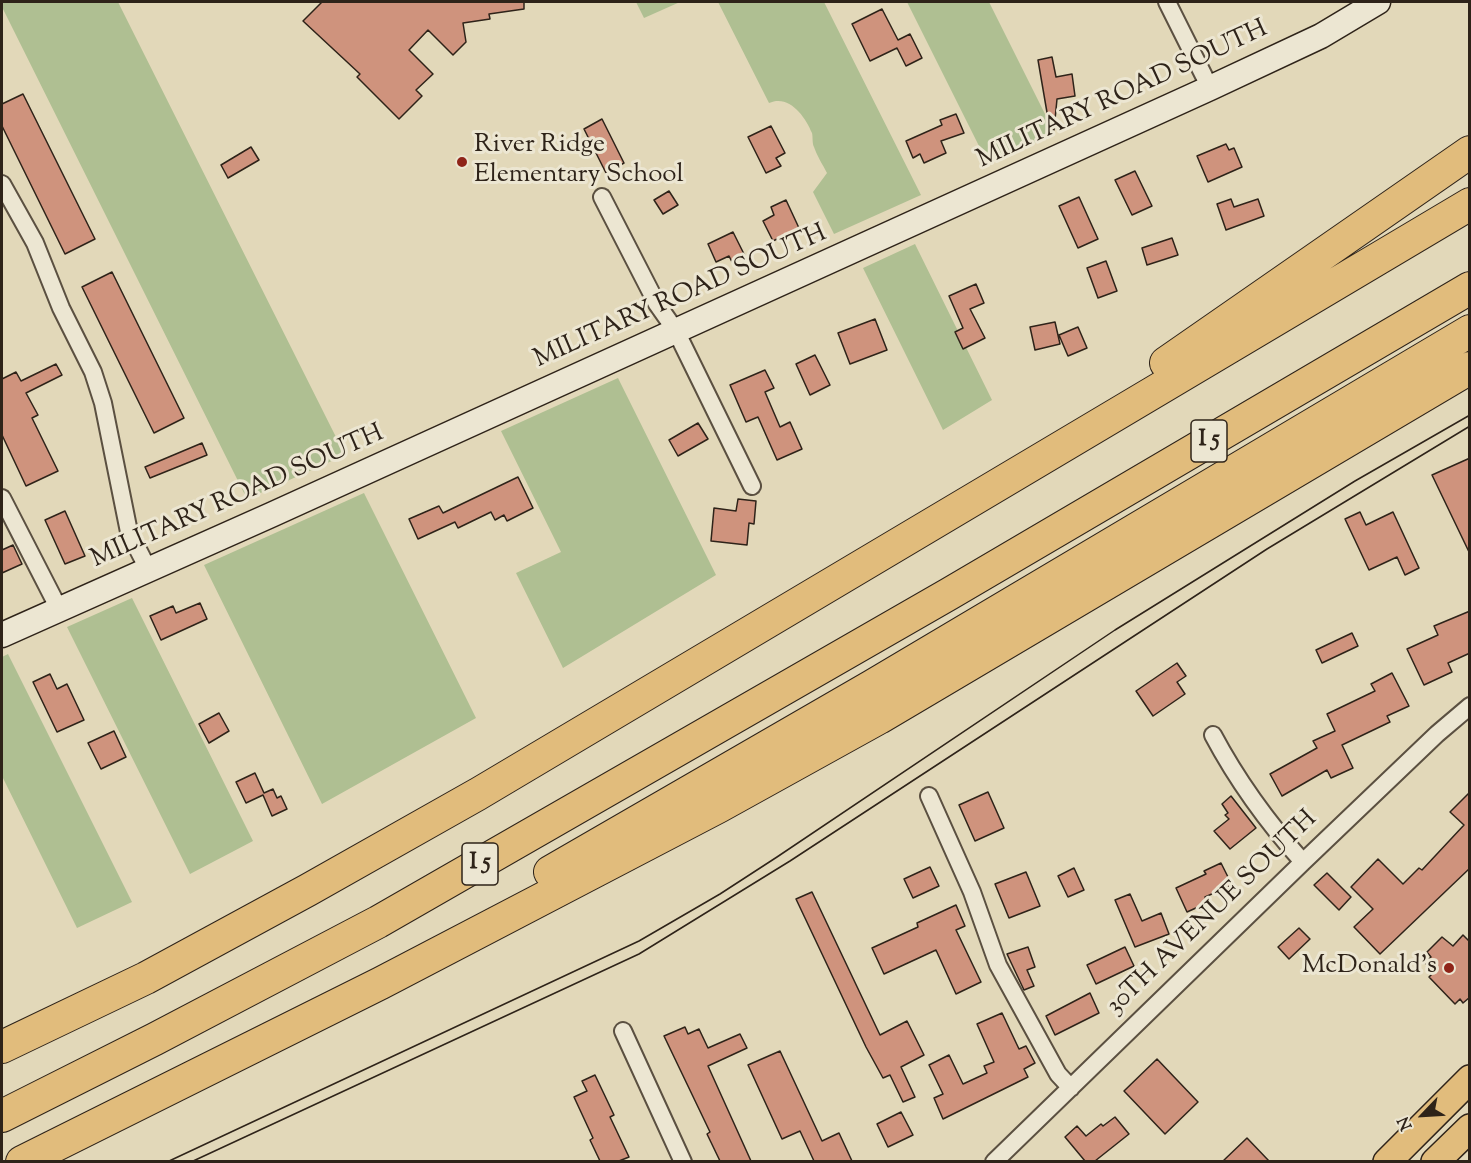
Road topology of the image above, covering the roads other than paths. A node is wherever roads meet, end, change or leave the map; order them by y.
1 (1167, 2) edge
2 (1378, 2) edge
3 (1210, 88) junction
4 (1470, 152) edge
5 (2, 184) edge
6 (603, 197) dead end
7 (1470, 204) edge
8 (1470, 288) edge
9 (676, 331) junction
10 (1470, 331) edge
11 (1470, 368) edge
12 (752, 486) dead end
13 (2, 498) edge
14 (934, 524) junction
15 (148, 569) junction
16 (59, 609) junction
17 (2, 635) edge
18 (1470, 706) edge
19 (1213, 735) dead end
20 (929, 796) dead end
21 (1303, 862) junction
22 (623, 1030) dead end
23 (2, 1047) edge
24 (1470, 1079) edge
25 (1071, 1088) junction
26 (2, 1116) edge
27 (1470, 1128) edge
28 (34, 1156) edge
29 (683, 1161) edge
30 (994, 1161) edge
31 (1386, 1161) edge
32 (1435, 1161) edge

1 - 3 street
2 - 3 main road, MILITARY ROAD SOUTH
3 - 9 main road, MILITARY ROAD SOUTH
4 - 14 highway
5 - 15 street
6 - 9 street
7 - 14 highway, I 5
8 - 26 highway, I 5
9 - 12 street
9 - 15 main road, MILITARY ROAD SOUTH
10 - 28 highway
11 - 28 highway
13 - 16 street
14 - 23 highway, I 5
15 - 16 main road, MILITARY ROAD SOUTH
16 - 17 main road, MILITARY ROAD SOUTH
18 - 21 street, 30TH AVENUE SOUTH
19 - 21 street
20 - 25 street
21 - 25 street, 30TH AVENUE SOUTH
22 - 29 street
24 - 31 main road
25 - 30 street, 30TH AVENUE SOUTH
27 - 32 main road

